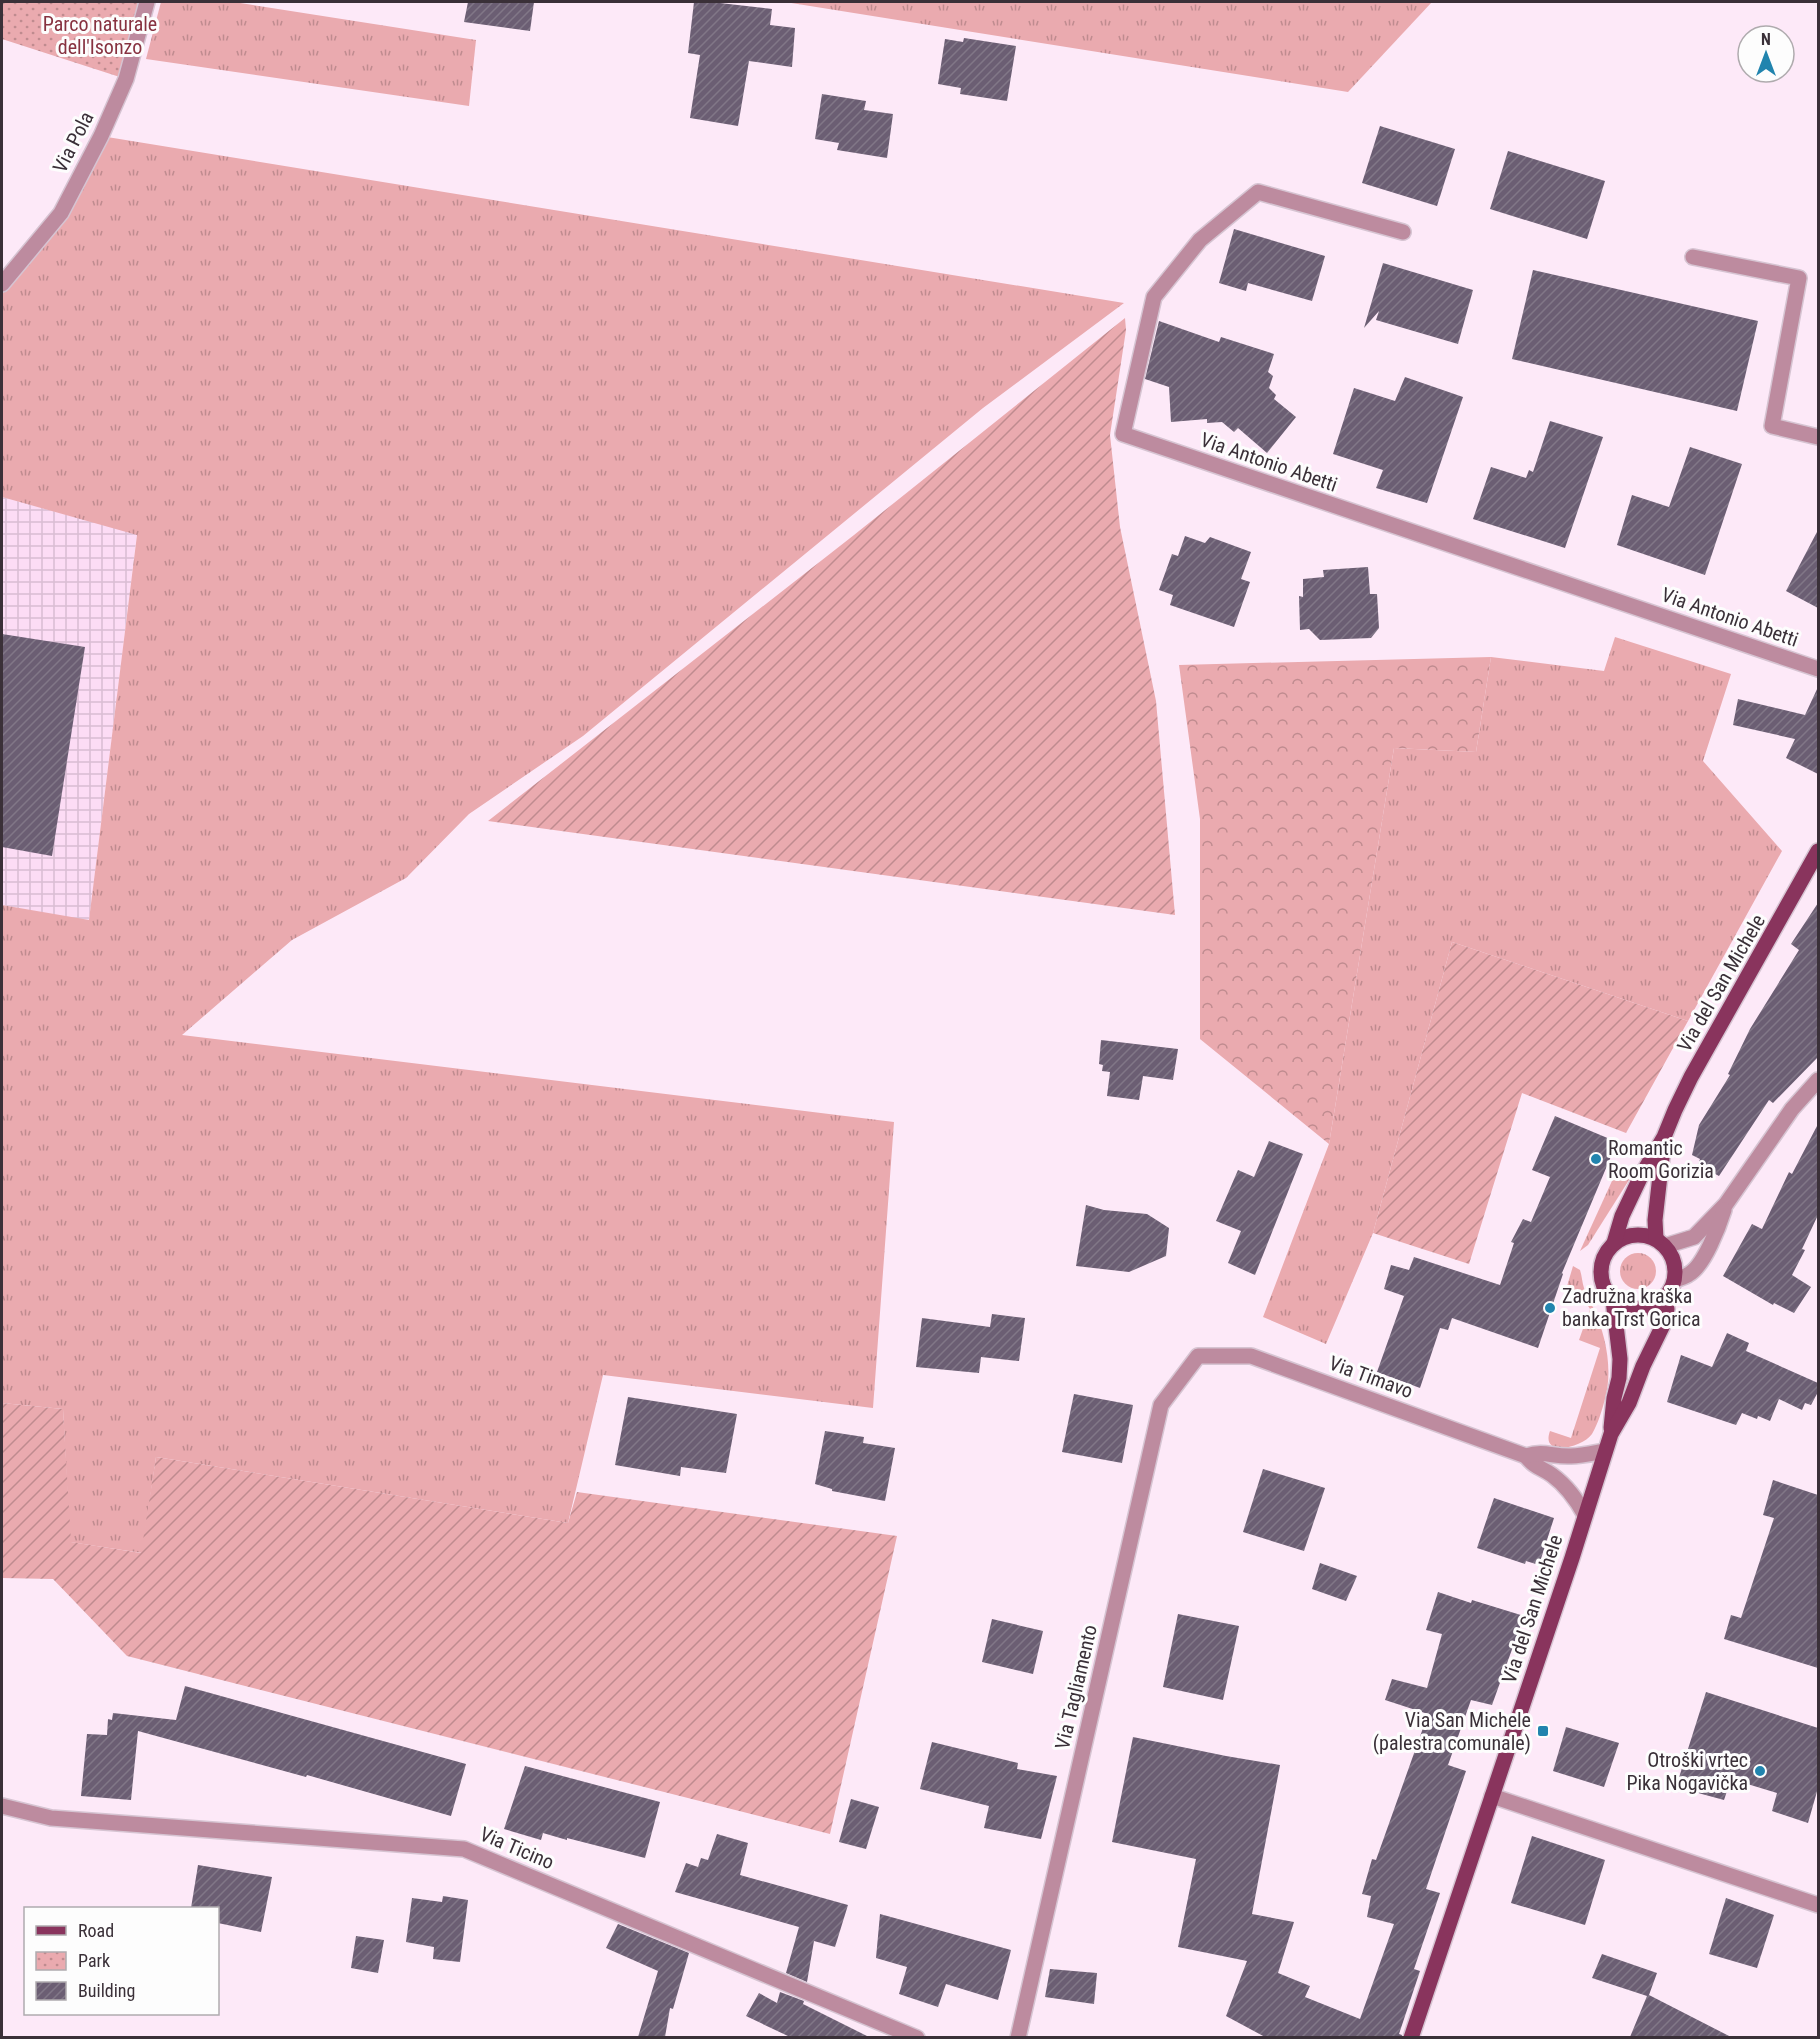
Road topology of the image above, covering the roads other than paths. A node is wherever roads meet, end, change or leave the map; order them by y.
1 (147, 2) edge
2 (1403, 232) dead end
3 (1694, 257) dead end
4 (2, 284) edge
5 (1818, 437) edge
6 (1818, 669) edge
7 (1818, 851) edge
8 (1818, 1080) edge
9 (1664, 1137) junction
10 (1726, 1204) junction
11 (1661, 1242) junction
12 (1614, 1243) junction
13 (1675, 1280) junction
14 (1613, 1300) junction
15 (1663, 1300) junction
16 (1198, 1356) joint
17 (1611, 1434) junction
18 (1605, 1450) junction
19 (1526, 1456) junction
20 (1585, 1515) junction
21 (1492, 1796) junction
22 (2, 1806) edge
23 (1818, 1905) edge
24 (917, 2037) edge
25 (1018, 2037) edge
26 (1411, 2037) edge

1 - 4 street, Via Pola
2 - 6 street, Via Antonio Abetti
3 - 5 street
7 - 9 main road, Via del San Michele
8 - 10 street
9 - 11 main road, Via del San Michele
9 - 12 main road, Via del San Michele
10 - 11 street
10 - 13 street
11 - 12 main road
11 - 13 main road, Via del San Michele
12 - 14 main road, Via del San Michele
13 - 15 main road, Via del San Michele
14 - 15 main road
14 - 17 main road, Via del San Michele
15 - 17 main road, Via del San Michele
16 - 19 street, Via Timavo
16 - 25 street, Via Tagliamento
17 - 18 main road, Via del San Michele
18 - 19 street, Via Timavo
18 - 20 main road, Via del San Michele
19 - 20 street, Via Timavo
20 - 21 main road, Via del San Michele
21 - 23 street
21 - 26 main road, Via del San Michele
22 - 24 street, Via Ticino

